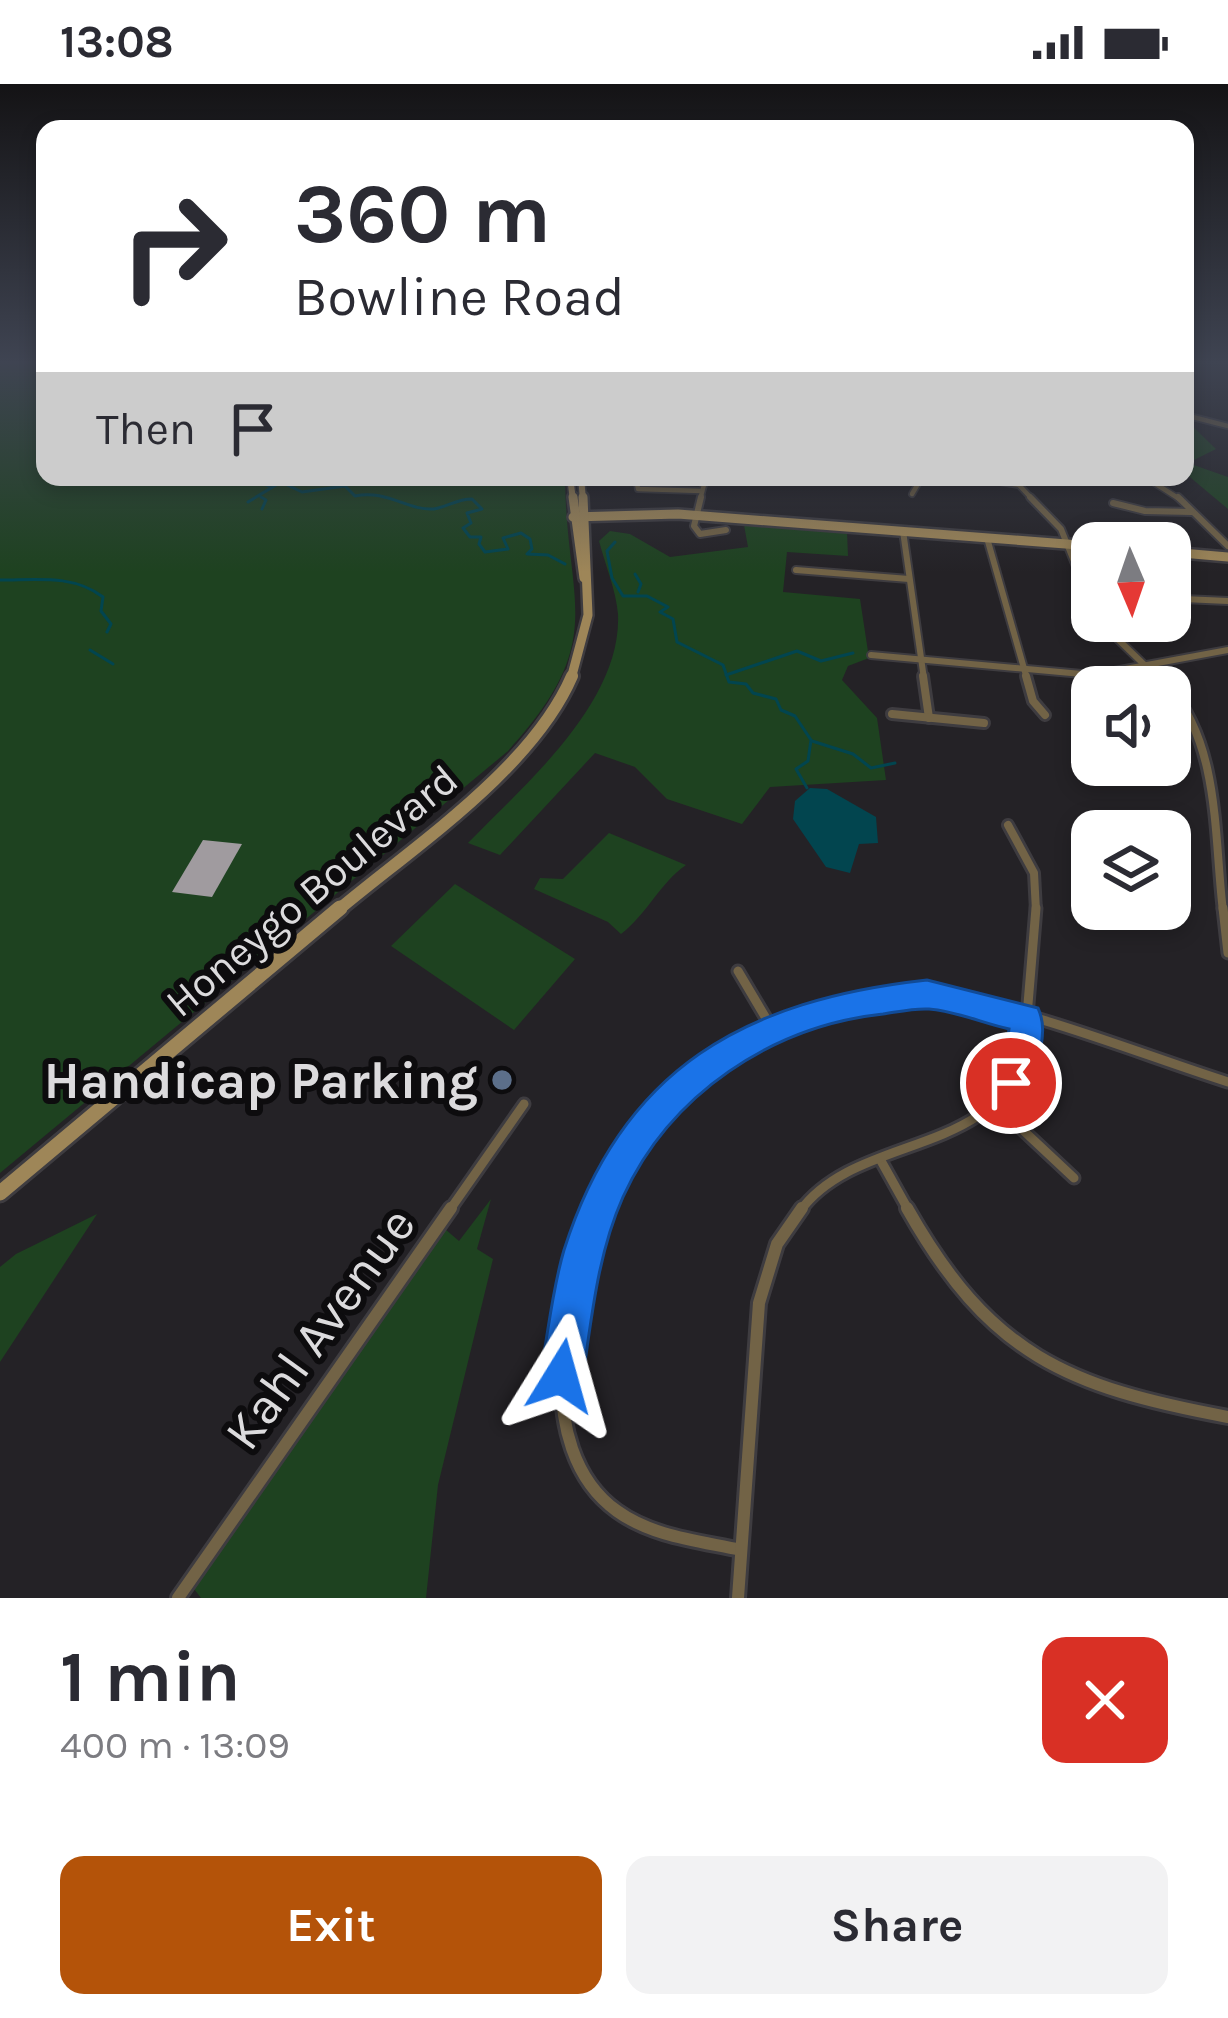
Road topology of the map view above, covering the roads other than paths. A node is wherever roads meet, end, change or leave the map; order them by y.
1 (572, 486) edge
2 (580, 486) edge
3 (638, 486) edge
4 (703, 486) edge
5 (917, 486) edge
6 (1024, 486) edge
7 (1161, 486) edge
8 (667, 487) joint
9 (702, 491) junction
10 (912, 494) dead end
11 (1113, 503) dead end
12 (1193, 512) junction
13 (694, 515) junction
14 (579, 516) junction
15 (726, 530) dead end
16 (903, 531) junction
17 (987, 538) junction
18 (1068, 544) junction
19 (1071, 544) edge
20 (1228, 546) edge
21 (1071, 552) edge
22 (1191, 554) edge
23 (1228, 557) edge
24 (796, 569) dead end
25 (909, 579) junction
26 (1191, 599) edge
27 (1228, 601) edge
28 (1120, 642) edge
29 (1228, 650) edge
30 (871, 656) dead end
31 (921, 660) junction
32 (1144, 666) edge
33 (1150, 666) edge
34 (1024, 670) junction
35 (1071, 673) edge
36 (1191, 713) edge
37 (892, 714) dead end
38 (1045, 715) dead end
39 (929, 718) junction
40 (984, 724) dead end
41 (1008, 825) dead end
42 (1228, 952) edge
43 (738, 971) dead end
44 (1027, 1019) junction
45 (773, 1030) junction
46 (1228, 1082) edge
47 (994, 1103) junction
48 (524, 1105) dead end
49 (880, 1159) junction
50 (1074, 1178) dead end
51 (0, 1192) edge
52 (1228, 1417) edge
53 (741, 1550) junction
54 (178, 1598) edge
55 (738, 1598) edge

1 - 14 main road, Honeygo Boulevard
2 - 14 main road, Honeygo Boulevard
3 - 8 street
4 - 9 street
5 - 10 street
6 - 18 street
7 - 12 street
8 - 9 street
9 - 13 street
11 - 12 street
12 - 20 street
13 - 14 main road
13 - 15 street
13 - 16 main road
14 - 51 main road, Honeygo Boulevard
16 - 17 main road
16 - 25 street
17 - 18 main road
17 - 34 street
18 - 19 main road
18 - 21 street
22 - 23 main road
24 - 25 street
25 - 31 street
26 - 27 street
28 - 32 street
29 - 33 street
30 - 31 street
31 - 34 street
31 - 39 street
34 - 35 street
34 - 38 street
36 - 42 street
37 - 39 street
39 - 40 street
41 - 44 street
43 - 45 street
44 - 45 street
44 - 46 street
44 - 47 street
45 - 53 street
47 - 49 street
47 - 50 street
48 - 54 street, Kahl Avenue
49 - 52 street
49 - 53 street
53 - 55 street

